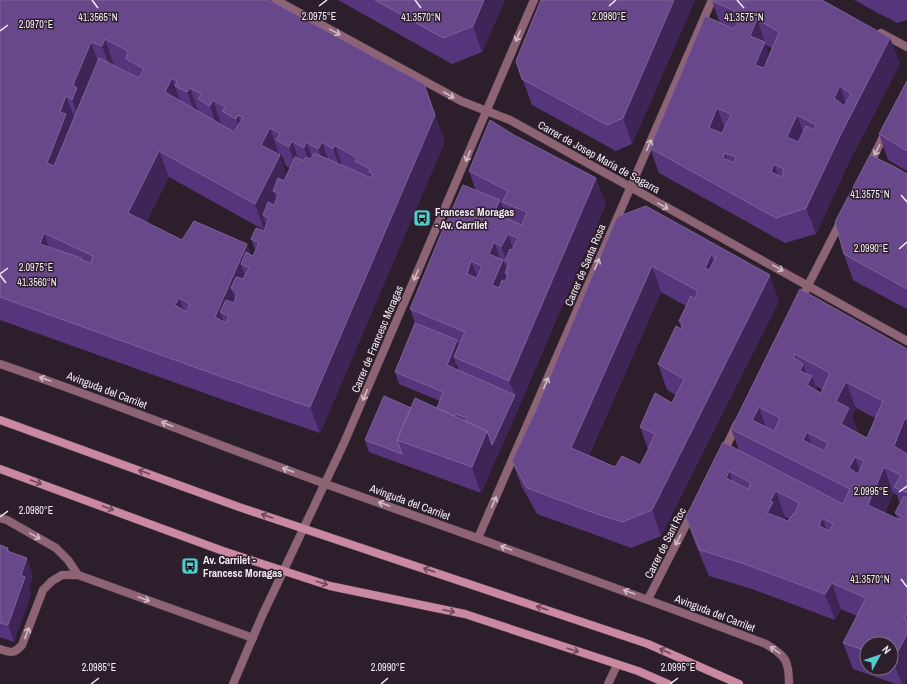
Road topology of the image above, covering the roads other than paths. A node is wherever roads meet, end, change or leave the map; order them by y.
1 (276, 0) edge
2 (534, 0) edge
3 (712, 0) edge
4 (877, 31) edge
5 (907, 47) edge
6 (486, 111) junction
7 (889, 125) edge
8 (864, 175) edge
9 (630, 187) junction
10 (846, 210) edge
11 (808, 286) junction
12 (796, 309) edge
13 (907, 341) edge
14 (0, 364) edge
15 (742, 414) edge
16 (0, 420) edge
17 (717, 463) edge
18 (0, 469) edge
19 (325, 483) junction
20 (696, 505) edge
21 (0, 518) edge
22 (304, 528) junction
23 (478, 538) junction
24 (285, 571) junction
25 (78, 575) junction
26 (648, 599) junction
27 (253, 638) junction
28 (0, 649) edge
29 (617, 664) junction
30 (233, 684) edge
31 (608, 684) edge
32 (668, 684) edge
33 (739, 684) edge
34 (789, 684) edge

1 -> 6 street, Carrer de Josep Maria de Sagarra
2 -> 6 street, Carrer de Francesc Moragas
9 -> 3 street, Carrer de Santa Rosa
4 - 5 street
6 - 9 street, Carrer de Josep Maria de Sagarra
6 -> 19 street, Carrer de Francesc Moragas
7 -> 8 street
9 -> 11 street, Carrer de Josep Maria de Sagarra
23 -> 9 street, Carrer de Santa Rosa
10 - 11 street
11 - 12 street
11 - 13 street, Carrer de Josep Maria de Sagarra
19 -> 14 street, Avinguda del Carrilet
15 - 17 street
22 -> 16 main road
18 -> 24 main road
19 - 22 street, Carrer de Francesc Moragas
23 -> 19 street, Avinguda del Carrilet
20 -> 26 street, Carrer de Sant Roc
21 -> 25 street
22 - 24 street, Carrer de Francesc Moragas
33 -> 22 main road
26 -> 23 street, Avinguda del Carrilet
24 - 27 street, Carrer de Francesc Moragas
24 -> 29 main road
25 -> 27 street
28 -> 25 street
34 -> 26 street, Avinguda del Carrilet
27 - 30 street, Carrer de Francesc Moragas
29 - 31 street
29 - 32 main road

